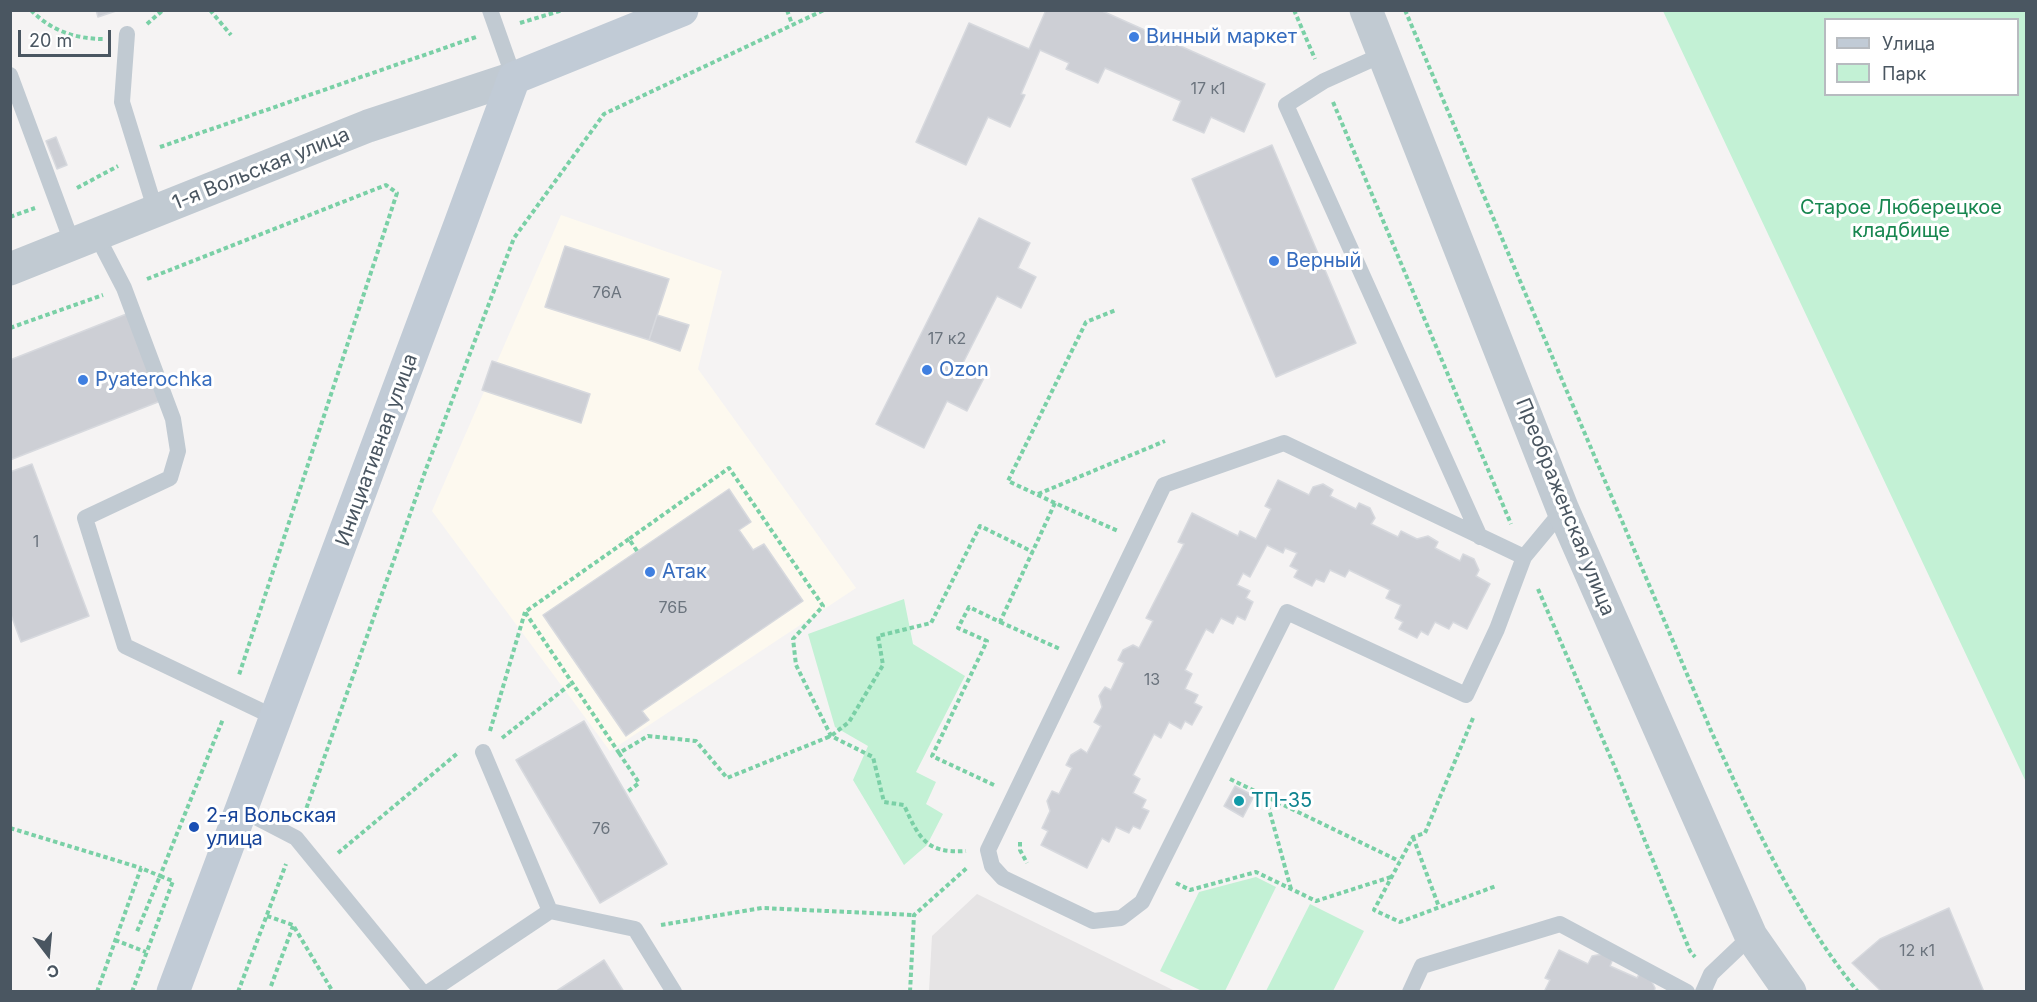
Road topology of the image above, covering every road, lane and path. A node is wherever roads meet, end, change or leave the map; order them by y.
1 (32, 10) edge
2 (163, 10) edge
3 (210, 10) edge
4 (490, 10) edge
5 (563, 10) edge
6 (682, 10) edge
7 (787, 10) edge
8 (824, 10) edge
9 (1294, 10) edge
10 (1366, 10) edge
11 (1405, 10) edge
12 (792, 24) junction
13 (497, 30) junction
14 (127, 34) junction
15 (231, 35) dead end
16 (1384, 54) junction
17 (10, 75) edge
18 (514, 78) junction
19 (1324, 81) junction
20 (137, 156) junction
21 (56, 200) junction
22 (156, 212) junction
23 (10, 217) edge
24 (85, 241) junction
25 (10, 269) edge
26 (124, 288) junction
27 (1116, 310) dead end
28 (10, 328) edge
29 (1165, 441) dead end
30 (1037, 494) junction
31 (1055, 503) junction
32 (1563, 510) junction
33 (1480, 537) junction
34 (629, 539) junction
35 (1137, 539) junction
36 (637, 551) dead end
37 (1032, 552) junction
38 (1524, 557) junction
39 (525, 612) junction
40 (1000, 622) junction
41 (1080, 658) junction
42 (572, 683) junction
43 (232, 697) junction
44 (1474, 716) dead end
45 (276, 718) junction
46 (492, 724) junction
47 (483, 732) dead end
48 (831, 736) junction
49 (465, 747) dead end
50 (483, 752) junction
51 (619, 753) junction
52 (1209, 768) junction
53 (626, 793) dead end
54 (1015, 795) junction
55 (1266, 798) junction
56 (242, 810) junction
57 (10, 828) edge
58 (1413, 837) junction
59 (296, 838) junction
60 (988, 850) junction
61 (1399, 861) junction
62 (1027, 863) dead end
63 (141, 868) junction
64 (320, 868) junction
65 (1157, 873) junction
66 (159, 876) junction
67 (1392, 876) junction
68 (1496, 886) dead end
69 (1291, 889) junction
70 (1439, 907) junction
71 (550, 911) junction
72 (914, 915) junction
73 (267, 916) dead end
74 (293, 925) junction
75 (634, 929) junction
76 (136, 934) dead end
77 (1751, 936) junction
78 (115, 940) junction
79 (147, 952) junction
80 (1711, 974) junction
81 (271, 986) dead end
82 (239, 990) edge
83 (97, 992) edge
84 (132, 992) edge
85 (173, 992) edge
86 (245, 992) edge
87 (333, 992) edge
88 (422, 992) edge
89 (429, 992) edge
90 (674, 992) edge
91 (910, 992) edge
92 (1410, 992) edge
93 (1687, 992) edge
94 (1703, 992) edge
95 (1790, 992) edge
96 (1858, 992) edge

1 - 14 path
2 - 14 path
3 - 15 path
4 - 13 lane
5 - 13 path
6 - 18 main road
7 - 12 path
8 - 12 path
9 - 19 path
10 - 16 street, Преображенская улица
11 - 96 path
12 - 59 path
13 - 18 lane
13 - 20 path
14 - 20 lane
16 - 19 lane
16 - 32 street, Преображенская улица
17 - 21 lane
18 - 22 street, 1-я Вольская улица
18 - 45 main road, Инициативная улица
19 - 33 lane
19 - 38 path
20 - 21 path
20 - 22 lane
21 - 23 path
21 - 24 lane
22 - 24 street, 1-я Вольская улица
24 - 25 street, 1-я Вольская улица
24 - 26 lane
26 - 28 path
26 - 43 lane
26 - 43 path
27 - 30 path
29 - 30 path
30 - 31 path
31 - 35 path
31 - 37 path
32 - 38 lane
32 - 77 street, Преображенская улица
33 - 35 lane
33 - 38 lane
34 - 36 path
34 - 39 path
34 - 48 path
35 - 41 lane
37 - 40 path
37 - 48 path
38 - 52 lane
38 - 80 path
39 - 42 path
39 - 46 path
40 - 41 path
40 - 54 path
41 - 54 lane
42 - 50 path
42 - 51 path
43 - 45 lane
43 - 66 path
44 - 58 path
45 - 56 main road, Инициативная улица
46 - 47 path
46 - 50 path
48 - 51 path
48 - 60 path
49 - 64 path
50 - 71 lane
51 - 53 path
52 - 55 path
52 - 65 lane
54 - 60 lane
55 - 61 path
55 - 69 path
56 - 59 lane
56 - 85 main road, Инициативная улица
57 - 63 path
58 - 61 path
58 - 70 path
59 - 64 lane
59 - 82 path
60 - 62 path
60 - 65 lane
60 - 72 path
61 - 67 path
63 - 66 path
63 - 78 path
64 - 88 lane
65 - 69 path
66 - 76 path
66 - 79 path
67 - 69 path
67 - 70 path
68 - 70 path
71 - 75 lane
71 - 89 lane
72 - 75 path
72 - 91 path
73 - 74 path
74 - 81 path
74 - 87 path
75 - 90 lane
77 - 80 lane
77 - 95 street, Преображенская улица
78 - 79 path
78 - 83 path
79 - 84 path
80 - 94 lane
82 - 86 path
92 - 93 lane

